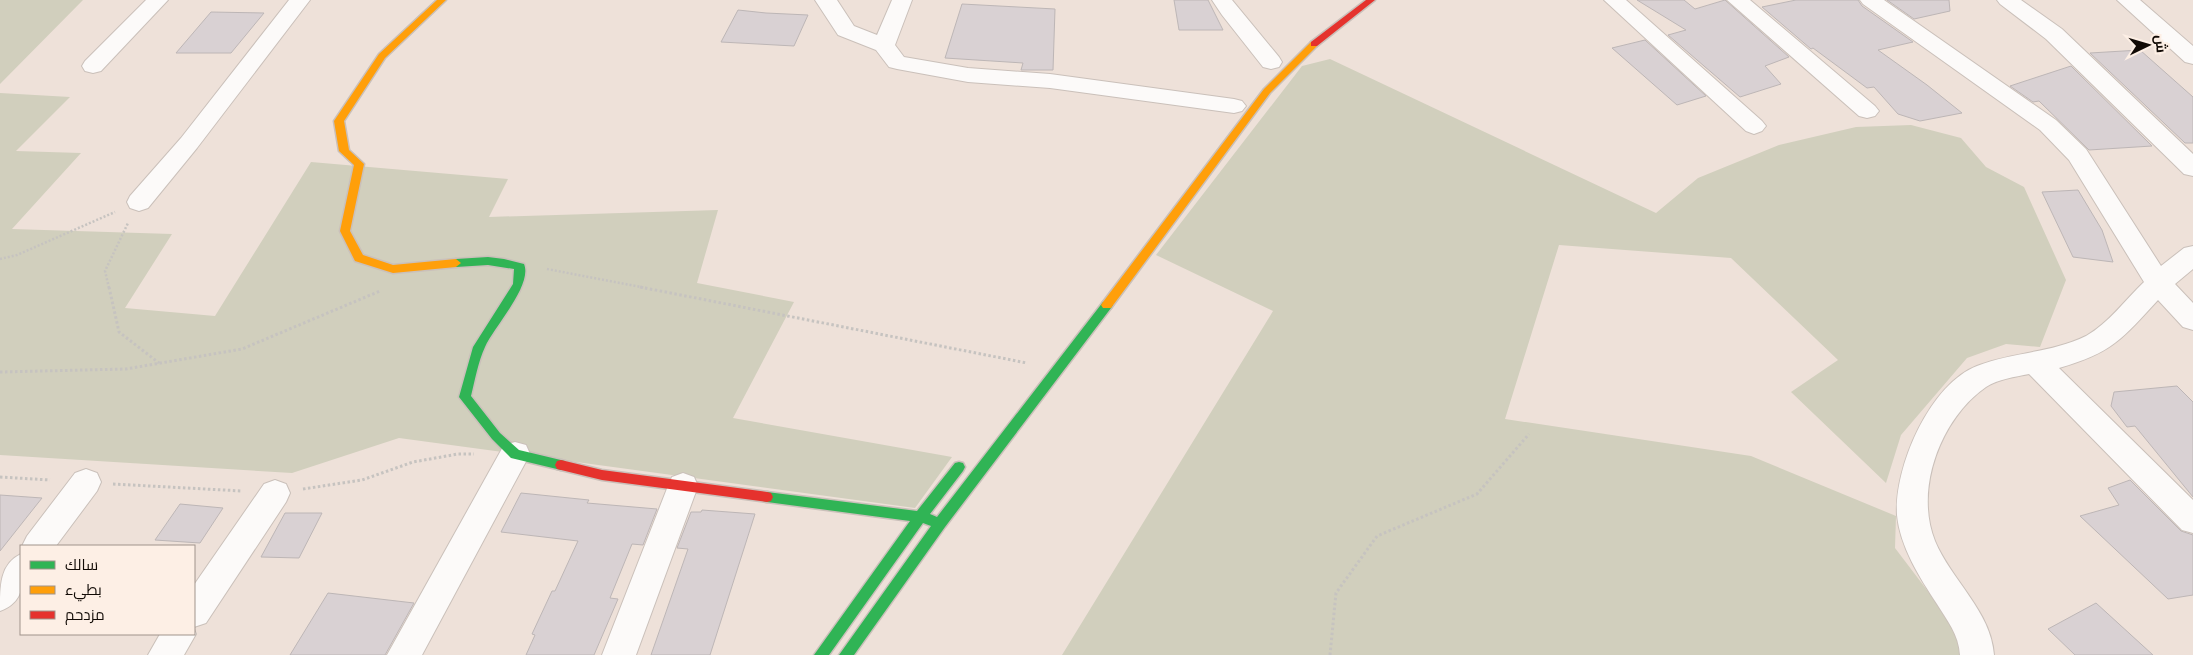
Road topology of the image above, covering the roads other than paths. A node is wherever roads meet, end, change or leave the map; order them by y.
1 (158, 0) edge
2 (300, 0) edge
3 (442, 0) edge
4 (825, 0) edge
5 (902, 0) edge
6 (1222, 0) edge
7 (1371, 0) edge
8 (1614, 0) edge
9 (1737, 0) edge
10 (1870, 0) edge
11 (2007, 0) edge
12 (2126, 0) edge
13 (884, 45) junction
14 (2193, 57) edge
15 (1276, 63) junction
16 (93, 66) dead end
17 (1234, 106) dead end
18 (1868, 111) dead end
19 (1754, 126) dead end
20 (2193, 168) edge
21 (139, 202) road end
22 (2193, 255) edge
23 (2158, 284) junction
24 (2193, 320) edge
25 (2036, 363) junction
26 (515, 454) junction
27 (968, 456) dead end
28 (86, 482) dead end
29 (683, 486) junction
30 (275, 493) dead end
31 (920, 517) junction
32 (2193, 520) edge
33 (940, 523) junction
34 (39, 545) edge
35 (20, 569) edge
36 (0, 596) edge
37 (195, 611) edge
38 (178, 635) edge
39 (165, 655) edge
40 (404, 655) edge
41 (619, 655) edge
42 (821, 655) edge
43 (846, 655) edge
44 (1977, 655) edge

1 - 16 street
2 - 21 street
3 - 26 street
4 - 13 street
5 - 13 street
6 - 15 street
7 - 15 street
8 - 19 street
9 - 18 street
10 - 23 street
11 - 20 street
12 - 14 street
13 - 17 street
15 - 33 street
22 - 23 street
23 - 24 street
23 - 25 street
25 - 32 street
25 - 44 street
26 - 29 street
26 - 40 street
27 - 31 street
28 - 34 street
29 - 31 street
29 - 41 street
30 - 37 street
31 - 33 street
31 - 42 street
33 - 43 street
35 - 36 street
38 - 39 street

